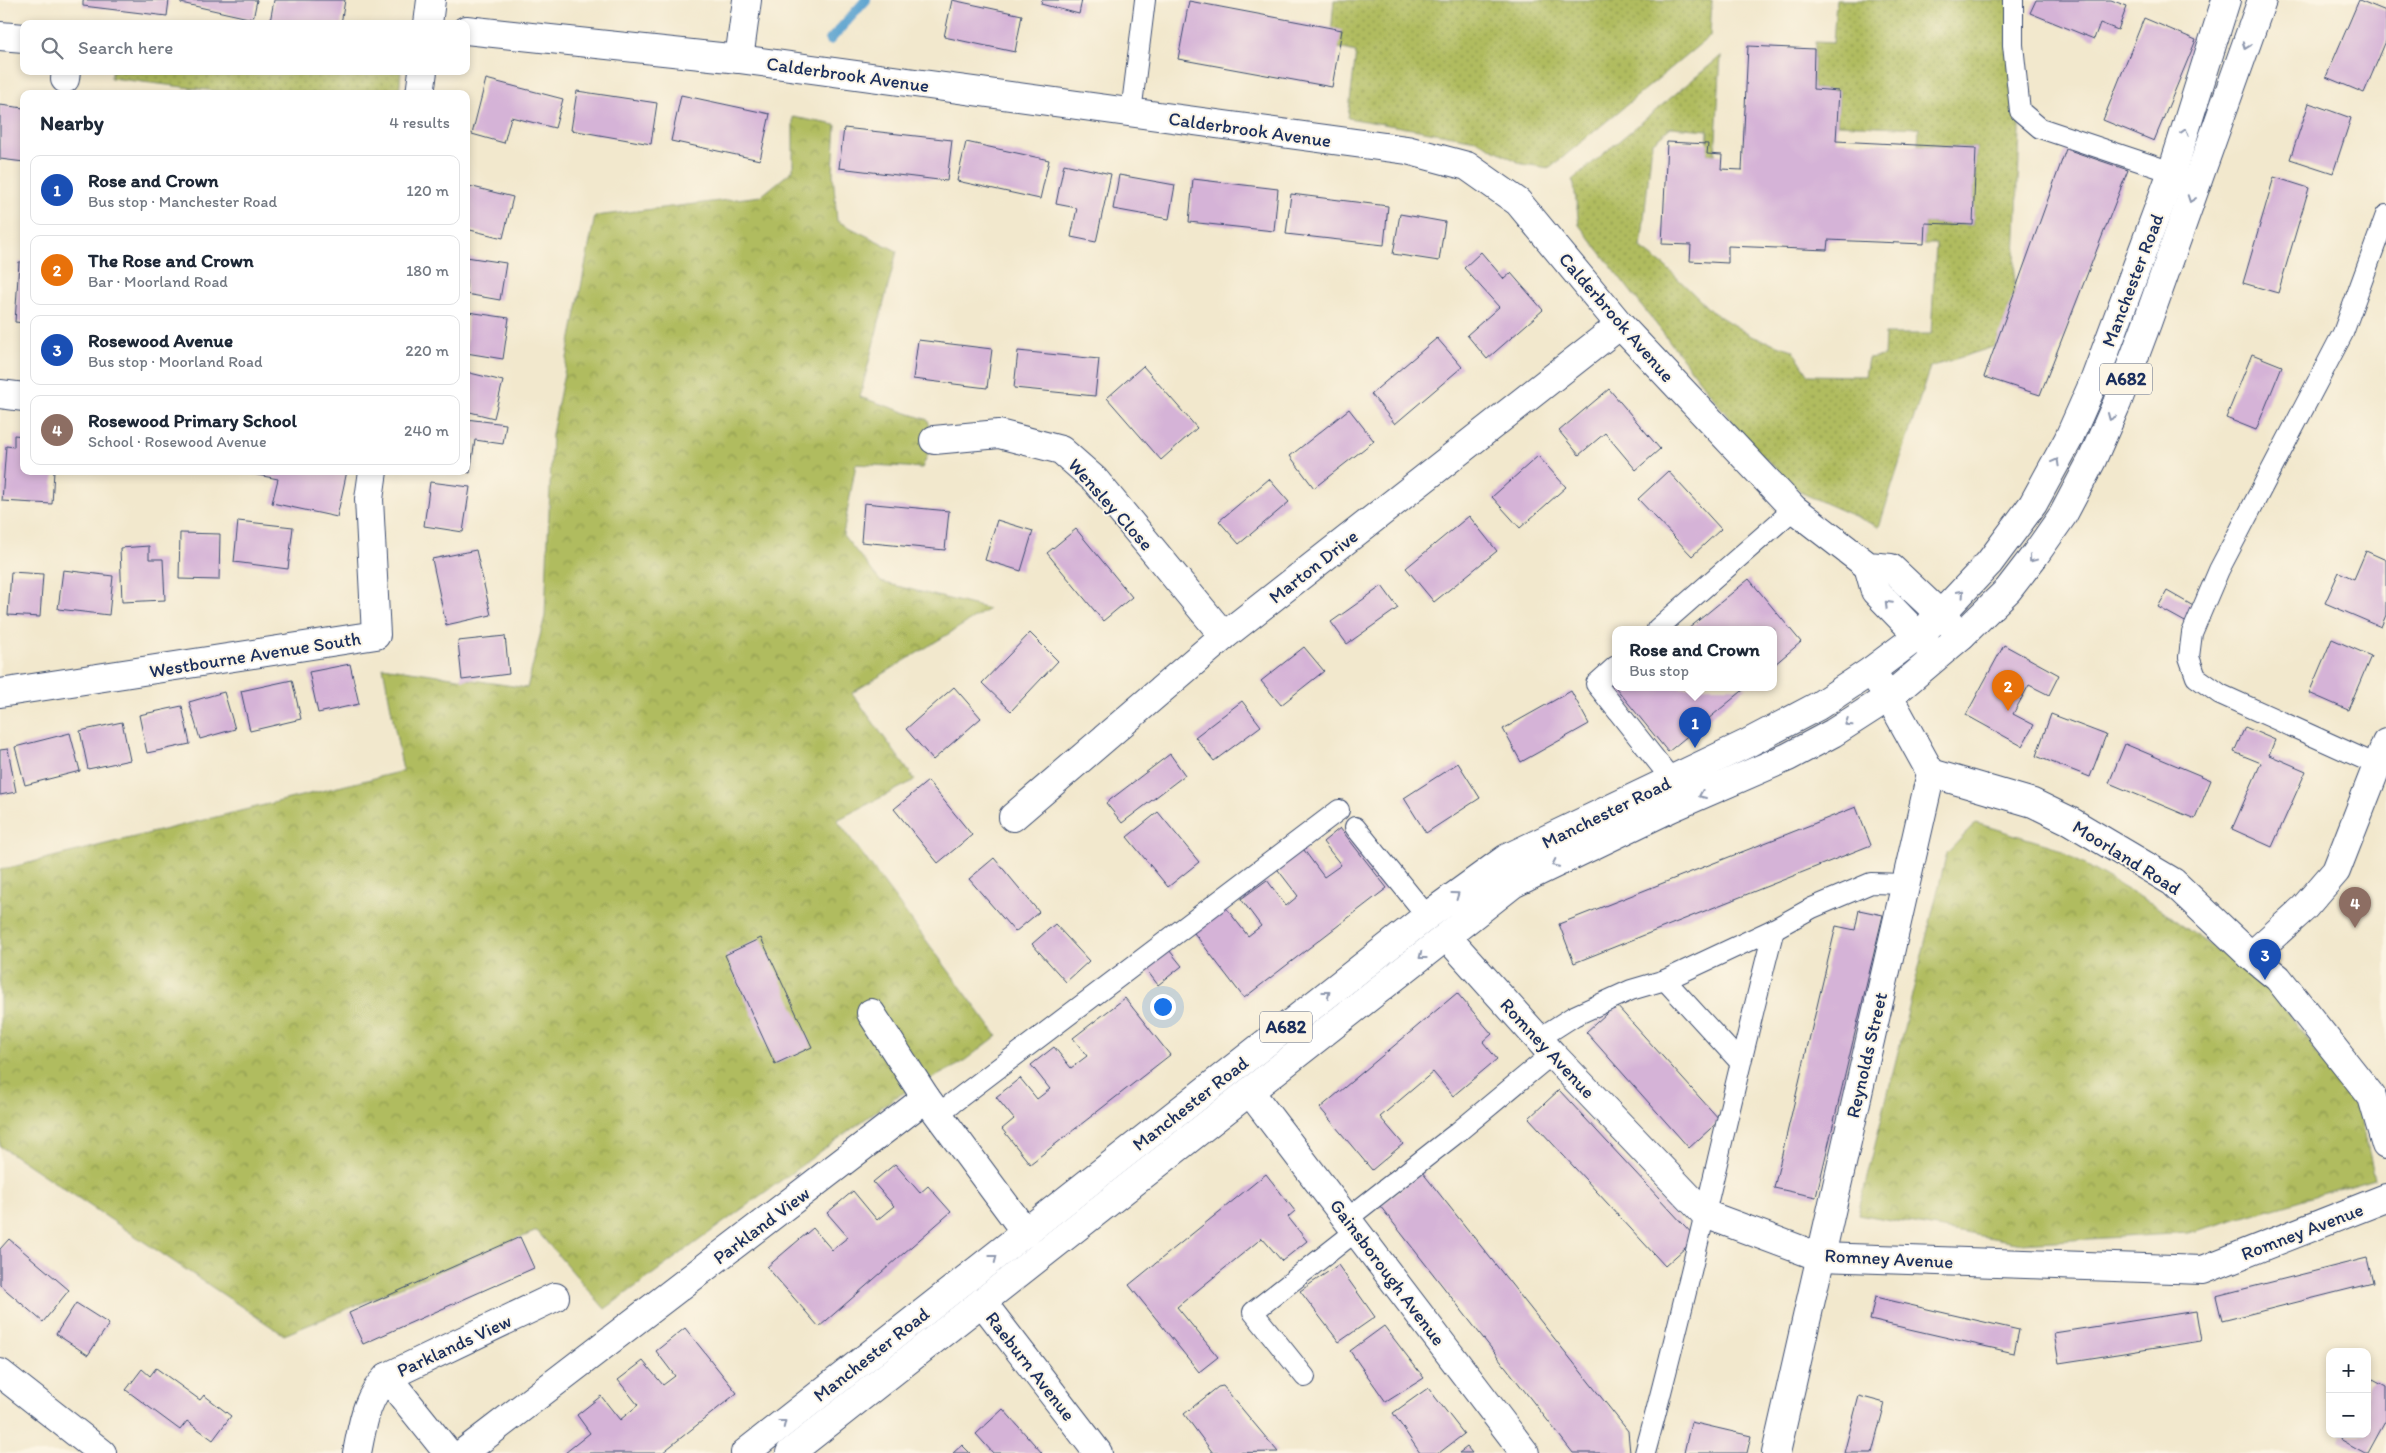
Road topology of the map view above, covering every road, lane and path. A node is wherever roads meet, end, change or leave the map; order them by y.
1 (431, 0) edge
2 (747, 0) edge
3 (1145, 0) edge
4 (2013, 0) edge
5 (2226, 0) edge
6 (2262, 0) edge
7 (428, 20) edge
8 (470, 30) edge
9 (0, 36) edge
10 (20, 38) edge
11 (739, 59) junction
12 (422, 75) edge
13 (421, 90) edge
14 (1131, 113) junction
15 (2172, 172) junction
16 (2386, 215) edge
17 (1620, 325) junction
18 (0, 394) edge
19 (20, 396) edge
20 (934, 440) dead end
21 (372, 475) edge
22 (1794, 509) junction
23 (1868, 566) junction
24 (1941, 614) junction
25 (1661, 626) edge
26 (1918, 635) junction
27 (1962, 635) junction
28 (1224, 636) junction
29 (1939, 657) junction
30 (1612, 670) edge
31 (1871, 671) junction
32 (0, 693) edge
33 (1888, 697) junction
34 (2381, 754) edge
35 (1931, 773) junction
36 (1672, 780) junction
37 (1339, 810) dead end
38 (1013, 817) dead end
39 (1355, 827) dead end
40 (1905, 884) junction
41 (1427, 916) junction
42 (1774, 929) junction
43 (1447, 937) junction
44 (2251, 956) junction
45 (1665, 980) junction
46 (871, 1013) dead end
47 (1545, 1047) junction
48 (1740, 1062) junction
49 (1232, 1070) junction
50 (1250, 1092) junction
51 (932, 1106) junction
52 (2386, 1144) edge
53 (2386, 1198) edge
54 (1705, 1214) junction
55 (1351, 1225) junction
56 (1026, 1233) junction
57 (1042, 1256) junction
58 (1820, 1256) junction
59 (963, 1281) junction
60 (555, 1297) dead end
61 (982, 1302) junction
62 (0, 1373) edge
63 (387, 1377) junction
64 (1304, 1377) dead end
65 (810, 1402) junction
66 (826, 1425) junction
67 (102, 1453) edge
68 (357, 1453) edge
69 (448, 1453) edge
70 (462, 1453) edge
71 (745, 1453) edge
72 (790, 1453) edge
73 (1098, 1453) edge
74 (1525, 1453) edge
75 (1645, 1453) edge
76 (1776, 1453) edge

1 - 7 street
2 - 11 street
3 - 14 lane
4 - 15 lane
15 -> 5 street, Manchester Road / A682
6 -> 27 street, Manchester Road / A682
8 - 11 street, Calderbrook Avenue
9 - 10 street
11 - 14 street, Calderbrook Avenue
12 - 13 street
14 - 17 street, Calderbrook Avenue
24 -> 15 street, Manchester Road / A682
16 - 34 lane
17 - 22 street, Calderbrook Avenue
17 - 28 street, Marton Drive
18 - 19 street
20 - 28 street, Wensley Close
21 - 32 street, Westbourne Avenue South
22 - 23 street, Calderbrook Avenue
22 - 25 lane
23 - 24 street, Calderbrook Avenue
26 -> 23 street
24 - 26 street, Manchester Road / A682
24 - 27 street, Calderbrook Avenue
26 - 29 street
26 - 31 street, Manchester Road / A682
27 - 29 street, Manchester Road / A682
28 - 38 street, Marton Drive
29 - 33 street, Manchester Road / A682
30 - 36 lane
31 - 33 street
31 - 36 street, Manchester Road / A682
33 - 35 street
33 -> 43 street, Manchester Road / A682
34 - 44 street
35 - 40 street, Reynolds Street
35 - 44 street, Moorland Road
41 -> 36 street, Manchester Road / A682
37 - 51 lane
39 - 41 lane
40 - 42 lane
40 - 58 street, Reynolds Street
41 - 43 street, Romney Avenue
49 -> 41 street, Manchester Road / A682
42 - 45 lane
42 - 48 lane
43 - 47 street, Romney Avenue
43 -> 50 street, Manchester Road / A682
44 - 52 street, Moorland Road
45 - 47 lane
45 - 48 lane
46 - 51 street
47 - 54 street, Romney Avenue
47 - 55 lane
48 - 54 lane
49 - 50 street, Gainsborough Avenue
49 - 56 street, Manchester Road / A682
50 - 55 street, Gainsborough Avenue
50 - 57 street, Manchester Road / A682
51 - 56 street
51 - 70 street, Parkland View
53 - 58 street, Romney Avenue
54 - 58 street, Romney Avenue
54 - 75 lane
55 - 64 lane
55 - 74 street, Gainsborough Avenue
56 - 57 street
59 -> 56 street, Manchester Road / A682
57 - 61 street, Manchester Road / A682
58 - 76 street, Reynolds Street
59 - 61 street, Raeburn Avenue
59 - 65 street, Manchester Road / A682
60 - 63 street, Parklands View
61 - 66 street, Manchester Road / A682
61 - 73 street, Raeburn Avenue
62 - 67 street
63 - 68 street
63 - 69 street, Parklands View
65 - 66 street
71 -> 65 street, Manchester Road / A682
66 - 72 street, Manchester Road / A682

